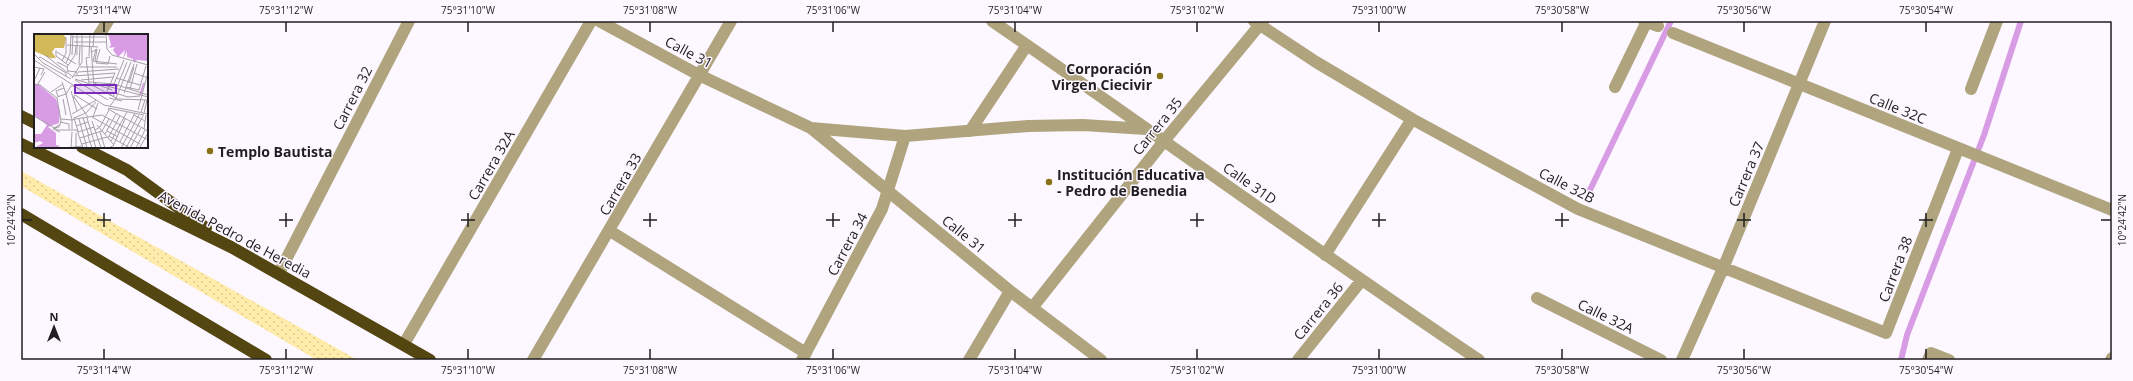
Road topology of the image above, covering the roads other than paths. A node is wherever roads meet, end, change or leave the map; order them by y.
1 (108, 21) edge
2 (409, 21) edge
3 (591, 21) edge
4 (599, 21) edge
5 (731, 21) edge
6 (992, 21) edge
7 (1825, 21) edge
8 (1997, 21) edge
9 (1259, 23) edge
10 (1649, 23) edge
11 (1003, 25) edge
12 (1673, 33) dead end
13 (100, 34) edge
14 (1027, 46) junction
15 (699, 75) junction
16 (1800, 84) junction
17 (1615, 87) dead end
18 (1971, 89) dead end
19 (21, 116) edge
20 (1412, 119) junction
21 (34, 122) edge
22 (810, 128) junction
23 (1147, 129) junction
24 (970, 131) junction
25 (905, 136) junction
26 (1164, 141) junction
27 (21, 144) edge
28 (84, 148) edge
29 (1962, 150) junction
30 (888, 193) junction
31 (2112, 210) edge
32 (21, 214) edge
33 (610, 231) junction
34 (231, 247) junction
35 (1324, 255) junction
36 (1724, 266) junction
37 (279, 274) junction
38 (1361, 281) junction
39 (1010, 291) junction
40 (1537, 298) dead end
41 (1032, 308) junction
42 (1886, 333) joint
43 (404, 344) junction
44 (804, 356) edge
45 (1930, 356) edge
46 (266, 360) edge
47 (430, 360) edge
48 (533, 360) edge
49 (969, 360) edge
50 (1101, 360) edge
51 (1298, 360) edge
52 (1480, 360) edge
53 (1661, 360) edge
54 (1682, 360) edge
55 (1949, 360) edge

1 - 13 street
2 - 37 street, Carrera 32
3 - 43 street, Carrera 32A
4 - 15 street, Calle 31
5 - 15 street, Carrera 33
6 - 11 street, Calle 31D
7 - 16 street, Carrera 37
8 - 18 street
9 - 20 street, Calle 32B
9 - 26 street, Carrera 35
10 - 17 street
11 - 14 street, Calle 31D
12 - 16 street, Calle 32C
14 - 23 street, Calle 31D
14 - 24 street
15 - 22 street, Calle 31
15 - 33 street, Carrera 33
16 - 29 street, Calle 32C
16 - 36 street, Carrera 37
19 - 21 highway
20 - 35 street
20 - 36 street, Calle 32B
22 - 25 street, Calle 31
22 - 30 street, Calle 31
23 - 24 street, Calle 31
23 - 26 street, Calle 31D
24 - 25 street, Calle 31
25 - 30 street, Carrera 34
26 - 35 street, Calle 31D
26 - 41 street, Carrera 35
27 - 34 highway, Avenida Pedro de Heredia
28 - 34 highway
29 - 31 street, Calle 32C
29 - 42 street, Carrera 38
30 - 39 street, Calle 31
30 - 44 street, Carrera 34
32 - 46 highway
33 - 44 street
33 - 48 street, Carrera 33
34 - 37 highway, Avenida Pedro de Heredia
35 - 38 street, Calle 31D
36 - 42 street, Calle 32B
36 - 54 street, Carrera 37
37 - 43 highway, Avenida Pedro de Heredia
38 - 51 street, Carrera 36
38 - 52 street, Calle 31D
39 - 41 street, Calle 31
39 - 49 street
40 - 53 street, Calle 32A
41 - 50 street, Calle 31
43 - 47 highway, Avenida Pedro de Heredia
45 - 55 street

